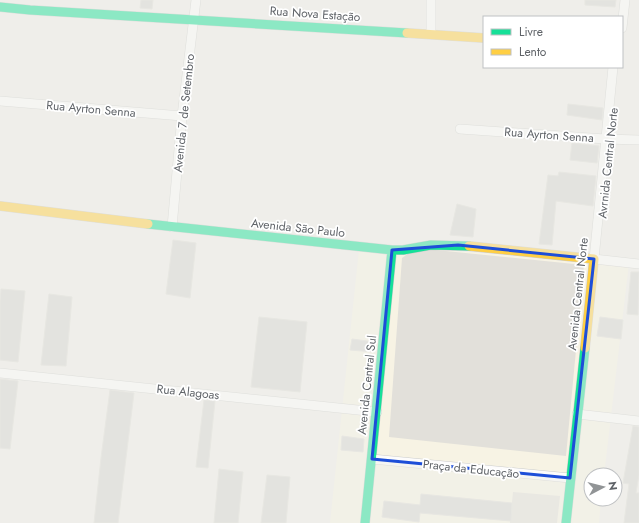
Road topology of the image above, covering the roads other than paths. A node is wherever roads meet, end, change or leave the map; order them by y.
1 (196, 0) edge
2 (431, 0) edge
3 (621, 0) edge
4 (625, 0) edge
5 (0, 7) edge
6 (619, 16) edge
7 (194, 19) junction
8 (623, 19) edge
9 (431, 34) junction
10 (483, 38) edge
11 (613, 68) edge
12 (618, 68) edge
13 (0, 101) edge
14 (182, 116) junction
15 (460, 129) dead end
16 (608, 139) junction
17 (639, 140) edge
18 (0, 206) edge
19 (172, 227) junction
20 (392, 250) junction
21 (595, 260) junction
22 (639, 264) edge
23 (639, 267) edge
24 (0, 373) edge
25 (377, 412) junction
26 (577, 414) junction
27 (639, 421) edge
28 (372, 459) junction
29 (570, 478) junction
30 (365, 523) edge
31 (566, 523) edge

1 - 7 street, Avenida 7 de Setembro
2 - 9 street
3 - 6 street
4 - 8 street
5 - 7 main road, Rua Nova Estação
7 - 9 main road, Rua Nova Estação
7 - 14 street, Avenida 7 de Setembro
9 - 10 main road, Rua Nova Estação
11 - 16 street, Avenida Central Norte
12 - 16 street, Avrnida Central Norte
13 - 14 street, Rua Ayrton Senna
14 - 19 street, Avenida 7 de Setembro
15 - 16 street, Rua Ayrton Senna
16 - 17 street, Rua Ayrton Senna
16 - 21 street, Avenida Central Norte
18 - 19 main road, Avenida São Paulo
19 - 20 main road, Avenida São Paulo
20 - 21 main road, Avenida São Paulo
20 - 25 main road, Avenida Central Sul
21 - 22 street
21 - 23 street
21 - 26 main road, Avenida Central Norte
24 - 25 street, Rua Alagoas
25 - 28 main road, Avenida Central Sul
26 - 27 street
26 - 29 main road, Avenida Central Norte
28 - 29 street, Praça da Educação
28 - 30 main road, Avenida Central Sul
29 - 31 main road, Avenida Central Norte

